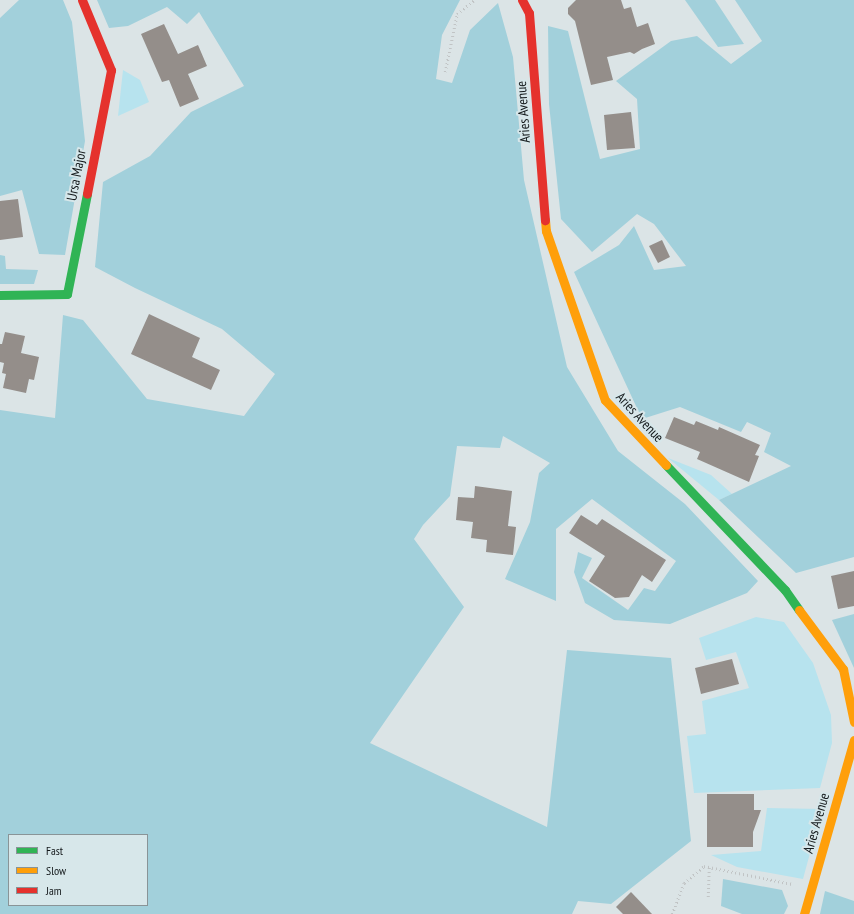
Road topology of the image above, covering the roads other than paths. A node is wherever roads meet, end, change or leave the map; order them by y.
1 (82, 0) edge
2 (522, 0) edge
3 (0, 295) edge
4 (854, 722) edge
5 (854, 740) edge
6 (804, 914) edge

1 - 3 street, Ursa Major
2 - 4 street, Aries Avenue
5 - 6 street, Aries Avenue

